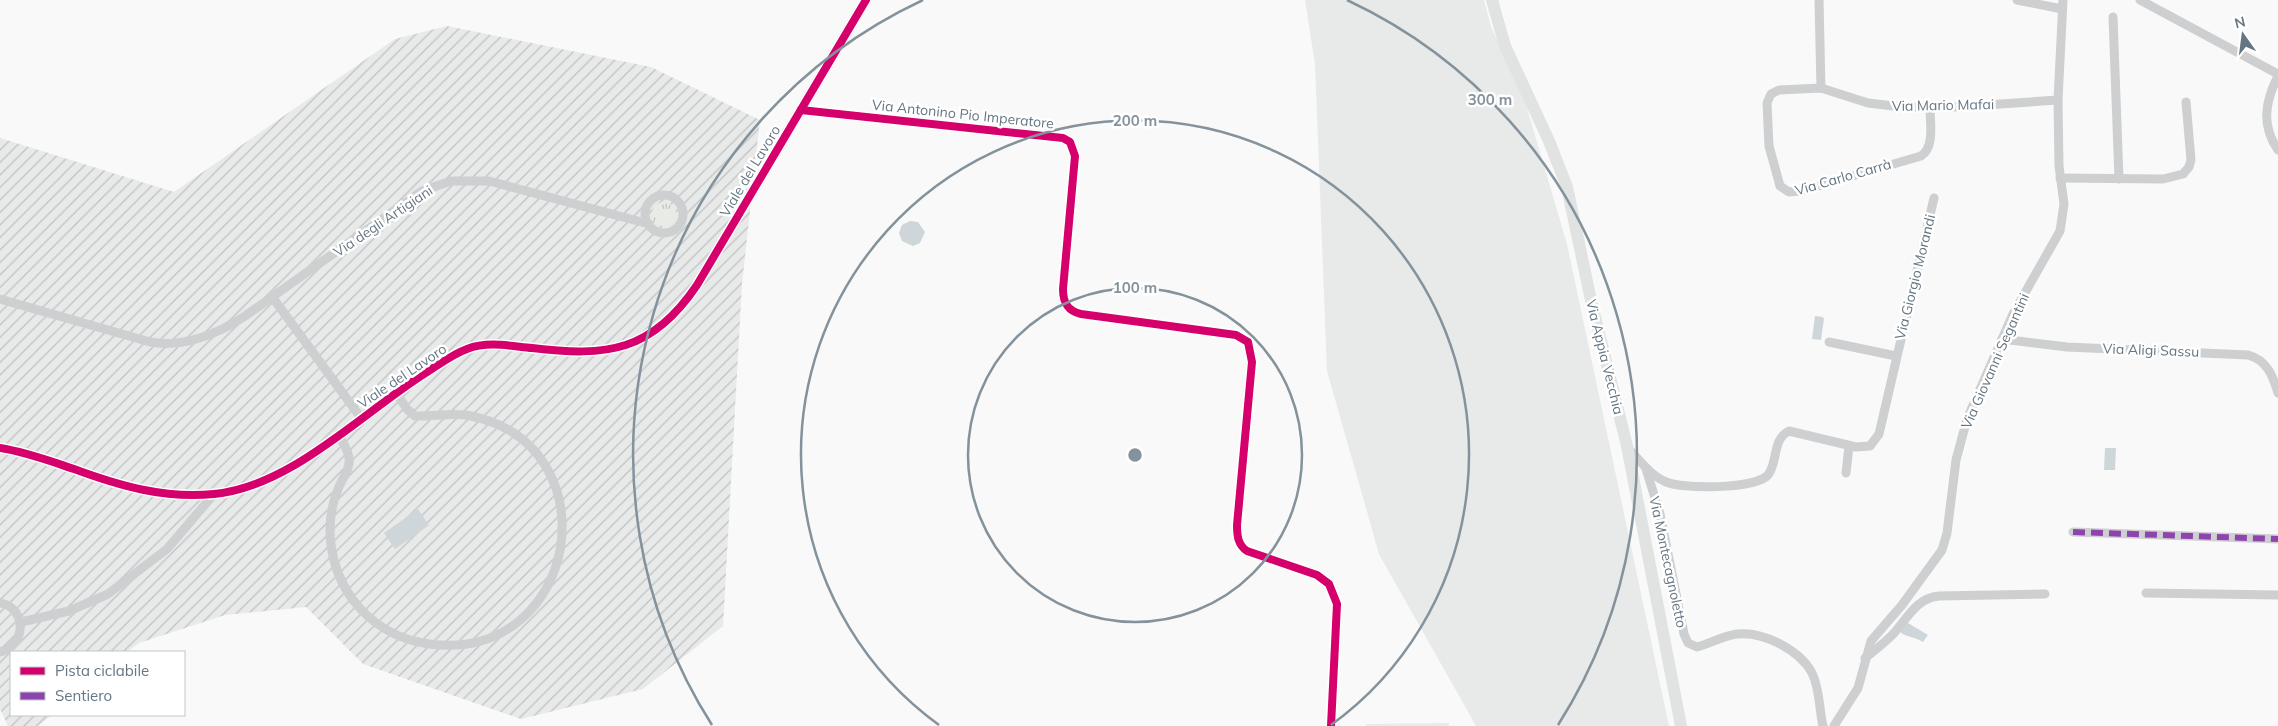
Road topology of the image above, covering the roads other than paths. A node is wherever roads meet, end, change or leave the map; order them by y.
1 (866, 0) edge
2 (1492, 0) edge
3 (1819, 0) edge
4 (2017, 0) edge
5 (2140, 0) edge
6 (2063, 4) edge
7 (2113, 18) dead end
8 (2278, 75) edge
9 (1821, 88) junction
10 (1771, 94) joint
11 (2058, 100) junction
12 (2186, 102) dead end
13 (1930, 108) junction
14 (801, 110) junction
15 (2278, 150) edge
16 (2060, 178) junction
17 (2119, 178) junction
18 (1934, 198) dead end
19 (649, 224) junction
20 (273, 298) junction
21 (0, 299) edge
22 (2002, 339) junction
23 (1829, 342) dead end
24 (1896, 356) junction
25 (396, 393) junction
26 (2278, 393) edge
27 (361, 418) junction
28 (338, 434) junction
29 (1627, 446) junction
30 (1849, 446) junction
31 (0, 448) edge
32 (1645, 465) junction
33 (1846, 473) dead end
34 (214, 494) junction
35 (2073, 532) dead end
36 (2278, 539) edge
37 (2146, 593) dead end
38 (2045, 594) dead end
39 (2278, 595) edge
40 (0, 603) edge
41 (21, 622) junction
42 (0, 652) edge
43 (1865, 658) junction
44 (1331, 726) edge
45 (1681, 726) edge
46 (1823, 726) edge
47 (1834, 726) edge

1 - 14 street, Viale del Lavoro
2 - 29 main road, Via Appia Vecchia
3 - 9 street
4 - 6 street
5 - 8 street
6 - 11 street, Via Giovanni Segantini
7 - 17 street
8 - 15 street
9 - 10 street, Via Mario Mafai
9 - 13 street, Via Mario Mafai
10 - 13 street, Via Carlo Carrà
11 - 13 street, Via Mario Mafai
11 - 16 street, Via Giovanni Segantini
12 - 17 street
14 - 25 street, Viale del Lavoro
14 - 44 street, Via Antonino Pio Imperatore
16 - 17 street
16 - 22 street, Via Giovanni Segantini
18 - 24 street, Via Giorgio Morandi
19 - 19 street, Via degli Artigiani
19 - 20 street, Via degli Artigiani
20 - 21 street, Via degli Artigiani
20 - 27 street
22 - 26 street, Via Aligi Sassu
22 - 43 street, Via Giovanni Segantini
23 - 24 street, Via Giorgio Morandi
24 - 30 street, Via Giorgio Morandi
25 - 27 street, Viale del Lavoro
25 - 28 street
27 - 28 street, Viale del Lavoro
28 - 34 street, Viale del Lavoro
29 - 32 street, Via Giorgio Morandi
29 - 45 main road, Via Appia Vecchia
30 - 32 street, Via Giorgio Morandi
30 - 33 street
31 - 34 street, Viale del Lavoro
32 - 46 street, Via Montecagnoletto
34 - 41 street
35 - 36 street
37 - 39 street
38 - 43 street
40 - 41 street
41 - 42 street
43 - 47 street, Via Giovanni Segantini

